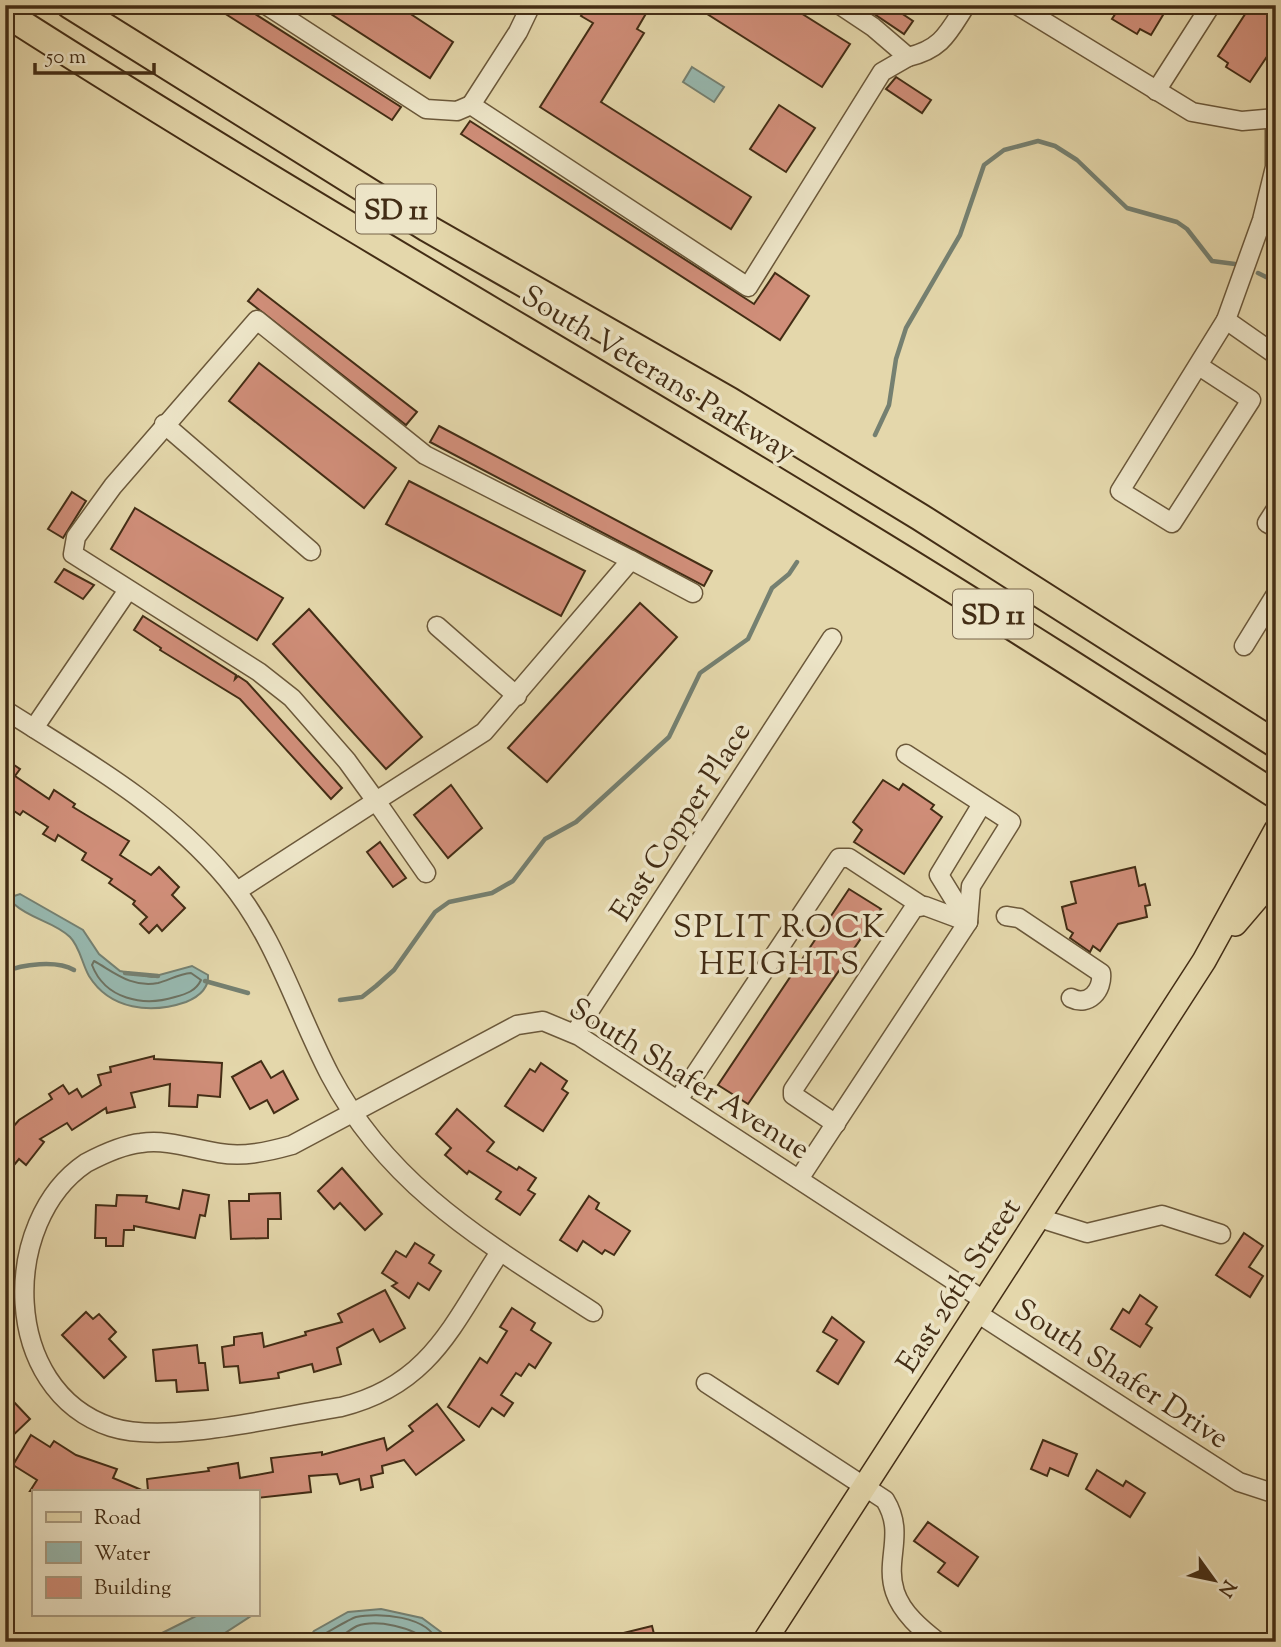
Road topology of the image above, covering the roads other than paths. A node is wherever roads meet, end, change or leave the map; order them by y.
1 (70, 5) edge
2 (266, 5) edge
3 (531, 5) edge
4 (840, 5) edge
5 (966, 5) edge
6 (1017, 5) edge
7 (1211, 5) edge
8 (5, 13) edge
9 (908, 57) junction
10 (1156, 91) junction
11 (471, 105) junction
12 (1275, 118) edge
13 (1226, 320) junction
14 (1276, 355) edge
15 (1199, 366) junction
16 (164, 424) junction
17 (1276, 509) edge
18 (1276, 528) edge
19 (311, 551) dead end
20 (631, 560) junction
21 (128, 590) junction
22 (693, 593) dead end
23 (1276, 594) edge
24 (437, 626) dead end
25 (832, 638) dead end
26 (1244, 646) dead end
27 (517, 696) junction
28 (5, 710) edge
29 (34, 728) junction
30 (1276, 744) edge
31 (906, 754) dead end
32 (1276, 795) edge
33 (376, 801) junction
34 (982, 804) junction
35 (1276, 830) edge
36 (426, 873) dead end
37 (1276, 876) edge
38 (237, 891) junction
39 (922, 906) junction
40 (1006, 916) dead end
41 (968, 922) junction
42 (1204, 961) junction
43 (1071, 998) dead end
44 (575, 1033) junction
45 (678, 1100) junction
46 (352, 1112) junction
47 (836, 1124) junction
48 (799, 1179) junction
49 (1039, 1218) junction
50 (1221, 1234) dead end
51 (500, 1252) junction
52 (981, 1307) junction
53 (593, 1312) dead end
54 (706, 1383) dead end
55 (866, 1486) junction
56 (1276, 1494) edge
57 (764, 1642) edge
58 (938, 1642) edge

1 - 30 highway, South Veterans Parkway / SD 11
2 - 11 street
3 - 11 street
4 - 9 street
5 - 9 street
6 - 10 street
7 - 10 street
8 - 32 highway, South Veterans Parkway / SD 11
9 - 11 street
10 - 12 street
12 - 13 street
13 - 14 street
13 - 15 street
15 - 15 street
16 - 19 street
16 - 20 street
16 - 21 street
17 - 18 street
20 - 22 street
20 - 27 street
21 - 29 street
21 - 33 street
23 - 26 street
24 - 27 street
25 - 44 street, East Copper Place
27 - 33 street
28 - 29 street
29 - 38 street
31 - 34 street
33 - 36 street
33 - 38 street
34 - 41 street
34 - 41 street
35 - 42 main road, East 26th Street
37 - 42 main road, East 26th Street
38 - 46 street
39 - 41 street
39 - 45 street
39 - 47 street
40 - 43 street
41 - 47 street
42 - 49 main road, East 26th Street
44 - 45 street, South Shafer Avenue
44 - 46 street, South Shafer Avenue
45 - 48 street, South Shafer Avenue
46 - 51 street
46 - 51 street, South Shafer Avenue
47 - 48 street
48 - 52 street, South Shafer Avenue
49 - 50 street
49 - 52 main road, East 26th Street
51 - 53 street
52 - 55 main road, East 26th Street
52 - 56 street, South Shafer Drive
54 - 55 street
55 - 57 main road, East 26th Street
55 - 58 street

